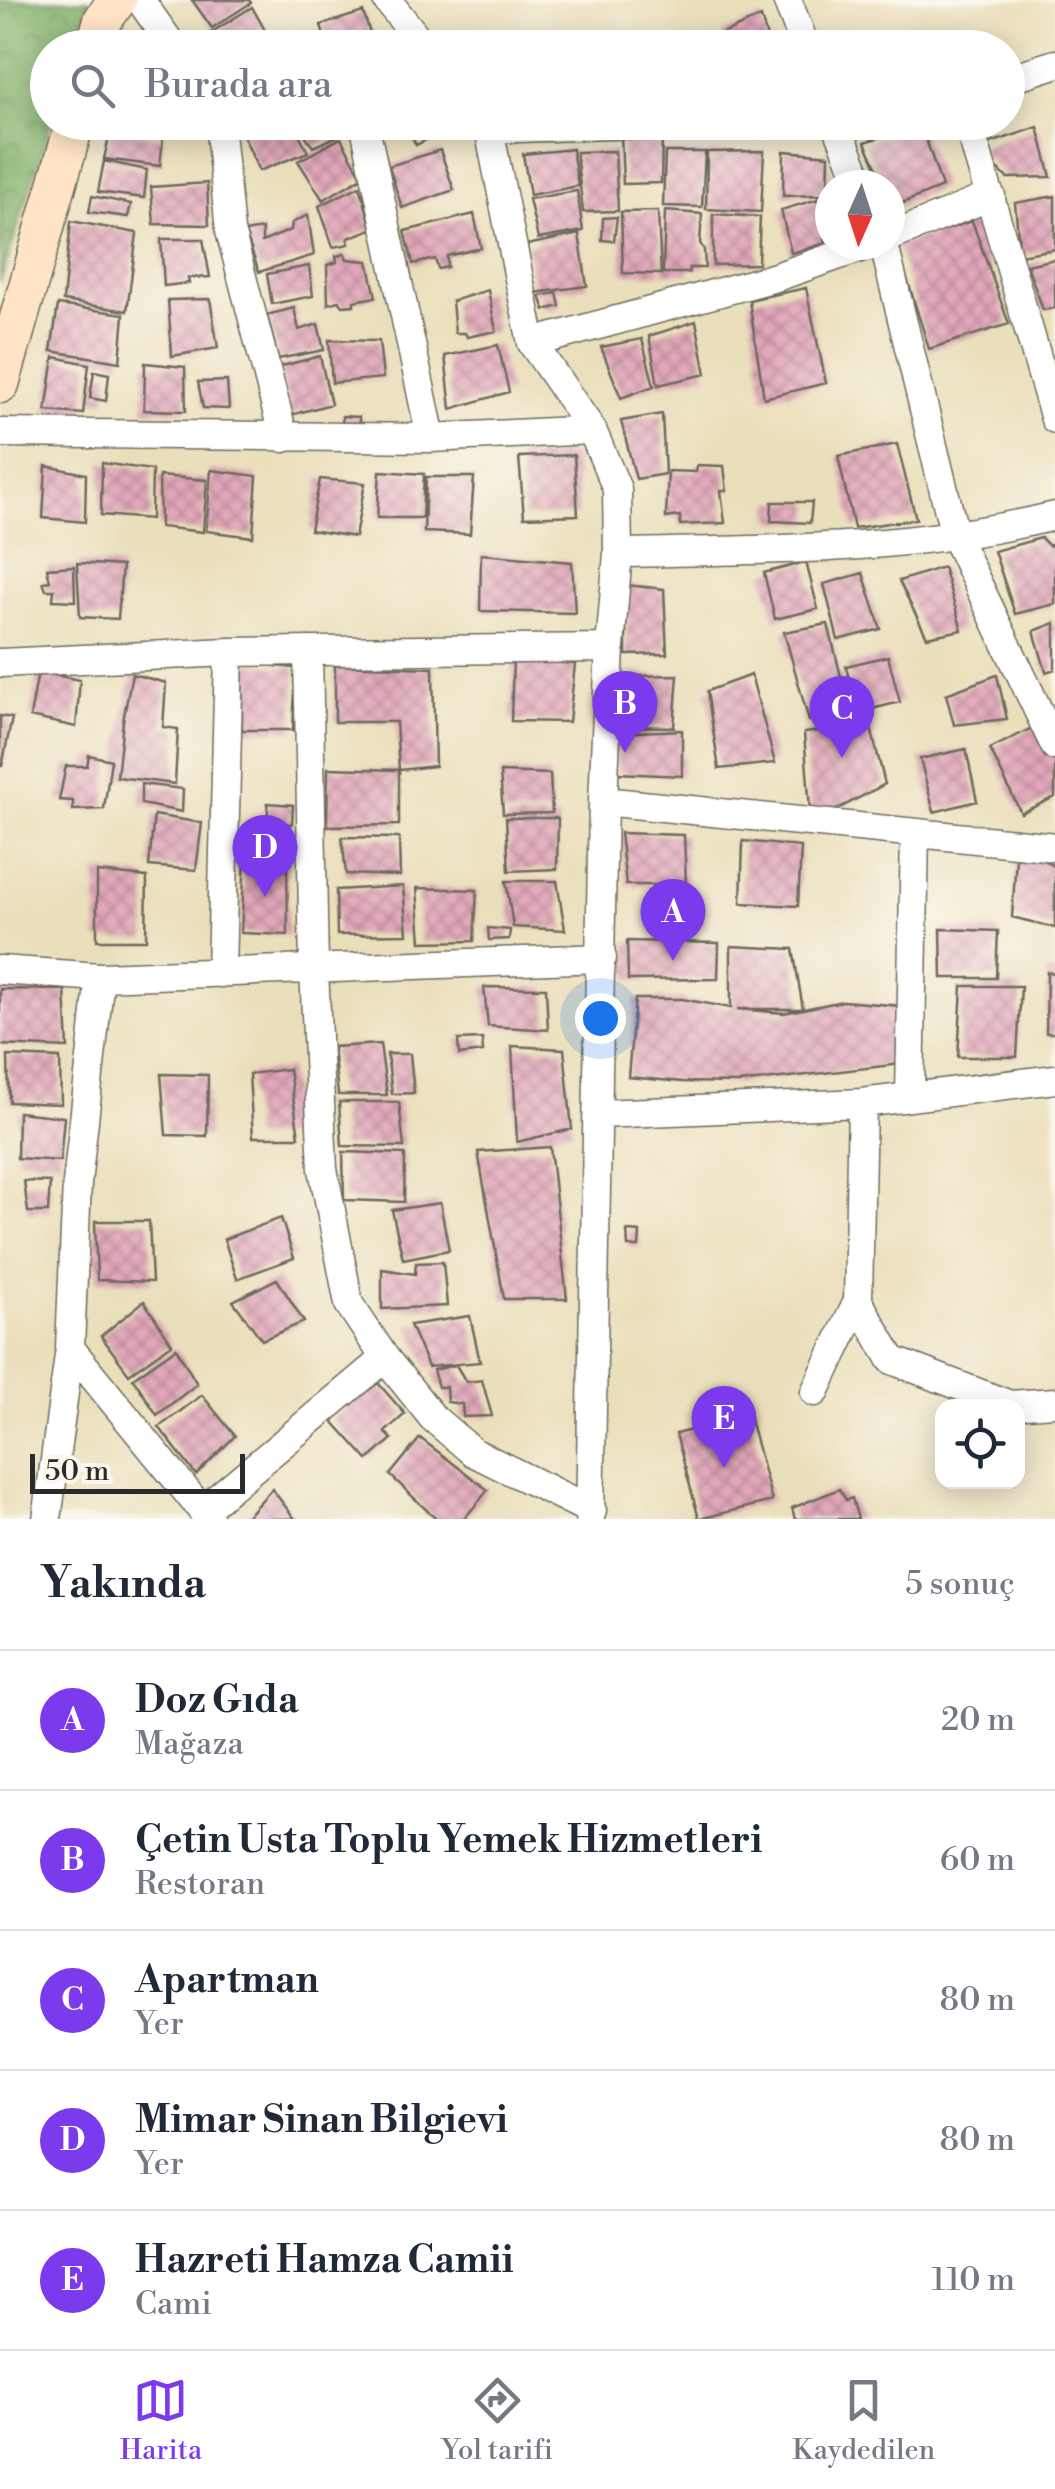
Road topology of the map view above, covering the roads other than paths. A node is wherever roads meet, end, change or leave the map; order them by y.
1 (117, 0) edge
2 (140, 0) edge
3 (788, 0) edge
4 (100, 30) edge
5 (161, 30) edge
6 (799, 30) edge
7 (1055, 64) edge
8 (1025, 74) edge
9 (70, 140) edge
10 (221, 140) edge
11 (368, 140) edge
12 (489, 140) edge
13 (843, 140) edge
14 (974, 140) edge
15 (855, 170) edge
16 (991, 196) junction
17 (905, 231) edge
18 (825, 260) edge
19 (888, 260) edge
20 (532, 343) junction
21 (0, 384) edge
22 (1055, 419) edge
23 (592, 430) junction
24 (0, 432) edge
25 (284, 438) junction
26 (431, 438) junction
27 (1055, 516) edge
28 (955, 536) junction
29 (618, 553) junction
30 (610, 648) junction
31 (308, 650) junction
32 (229, 652) junction
33 (0, 663) edge
34 (1055, 746) edge
35 (603, 801) junction
36 (915, 833) junction
37 (1055, 846) edge
38 (602, 958) junction
39 (314, 969) junction
40 (0, 970) edge
41 (220, 972) junction
42 (100, 977) junction
43 (1055, 1079) edge
44 (910, 1094) junction
45 (862, 1103) junction
46 (599, 1114) junction
47 (858, 1301) junction
48 (70, 1348) junction
49 (384, 1358) junction
50 (815, 1392) dead end
51 (1055, 1402) edge
52 (206, 1515) edge
53 (591, 1515) edge
54 (47, 1519) edge

1 - 4 main road
2 - 5 street
3 - 6 street
7 - 8 street
9 - 21 main road
10 - 25 street
11 - 26 street
12 - 20 street
13 - 15 street
14 - 16 street
16 - 17 street
16 - 22 street
18 - 20 street
19 - 28 street
20 - 23 street
23 - 26 street
23 - 29 street
24 - 25 street
25 - 26 street
27 - 28 street
28 - 29 street
28 - 34 street
29 - 30 street
30 - 31 street
30 - 35 street
31 - 32 street
31 - 39 street
32 - 33 street
32 - 41 street
35 - 36 street
35 - 38 street
36 - 37 street
36 - 44 street
38 - 39 street
38 - 46 street
39 - 41 street
39 - 49 street
40 - 42 street
41 - 42 street
42 - 48 street
43 - 44 street
44 - 45 street
45 - 46 street
45 - 47 street
46 - 53 street
47 - 50 street
47 - 51 street
48 - 52 street
48 - 54 street
49 - 52 street
49 - 53 street

